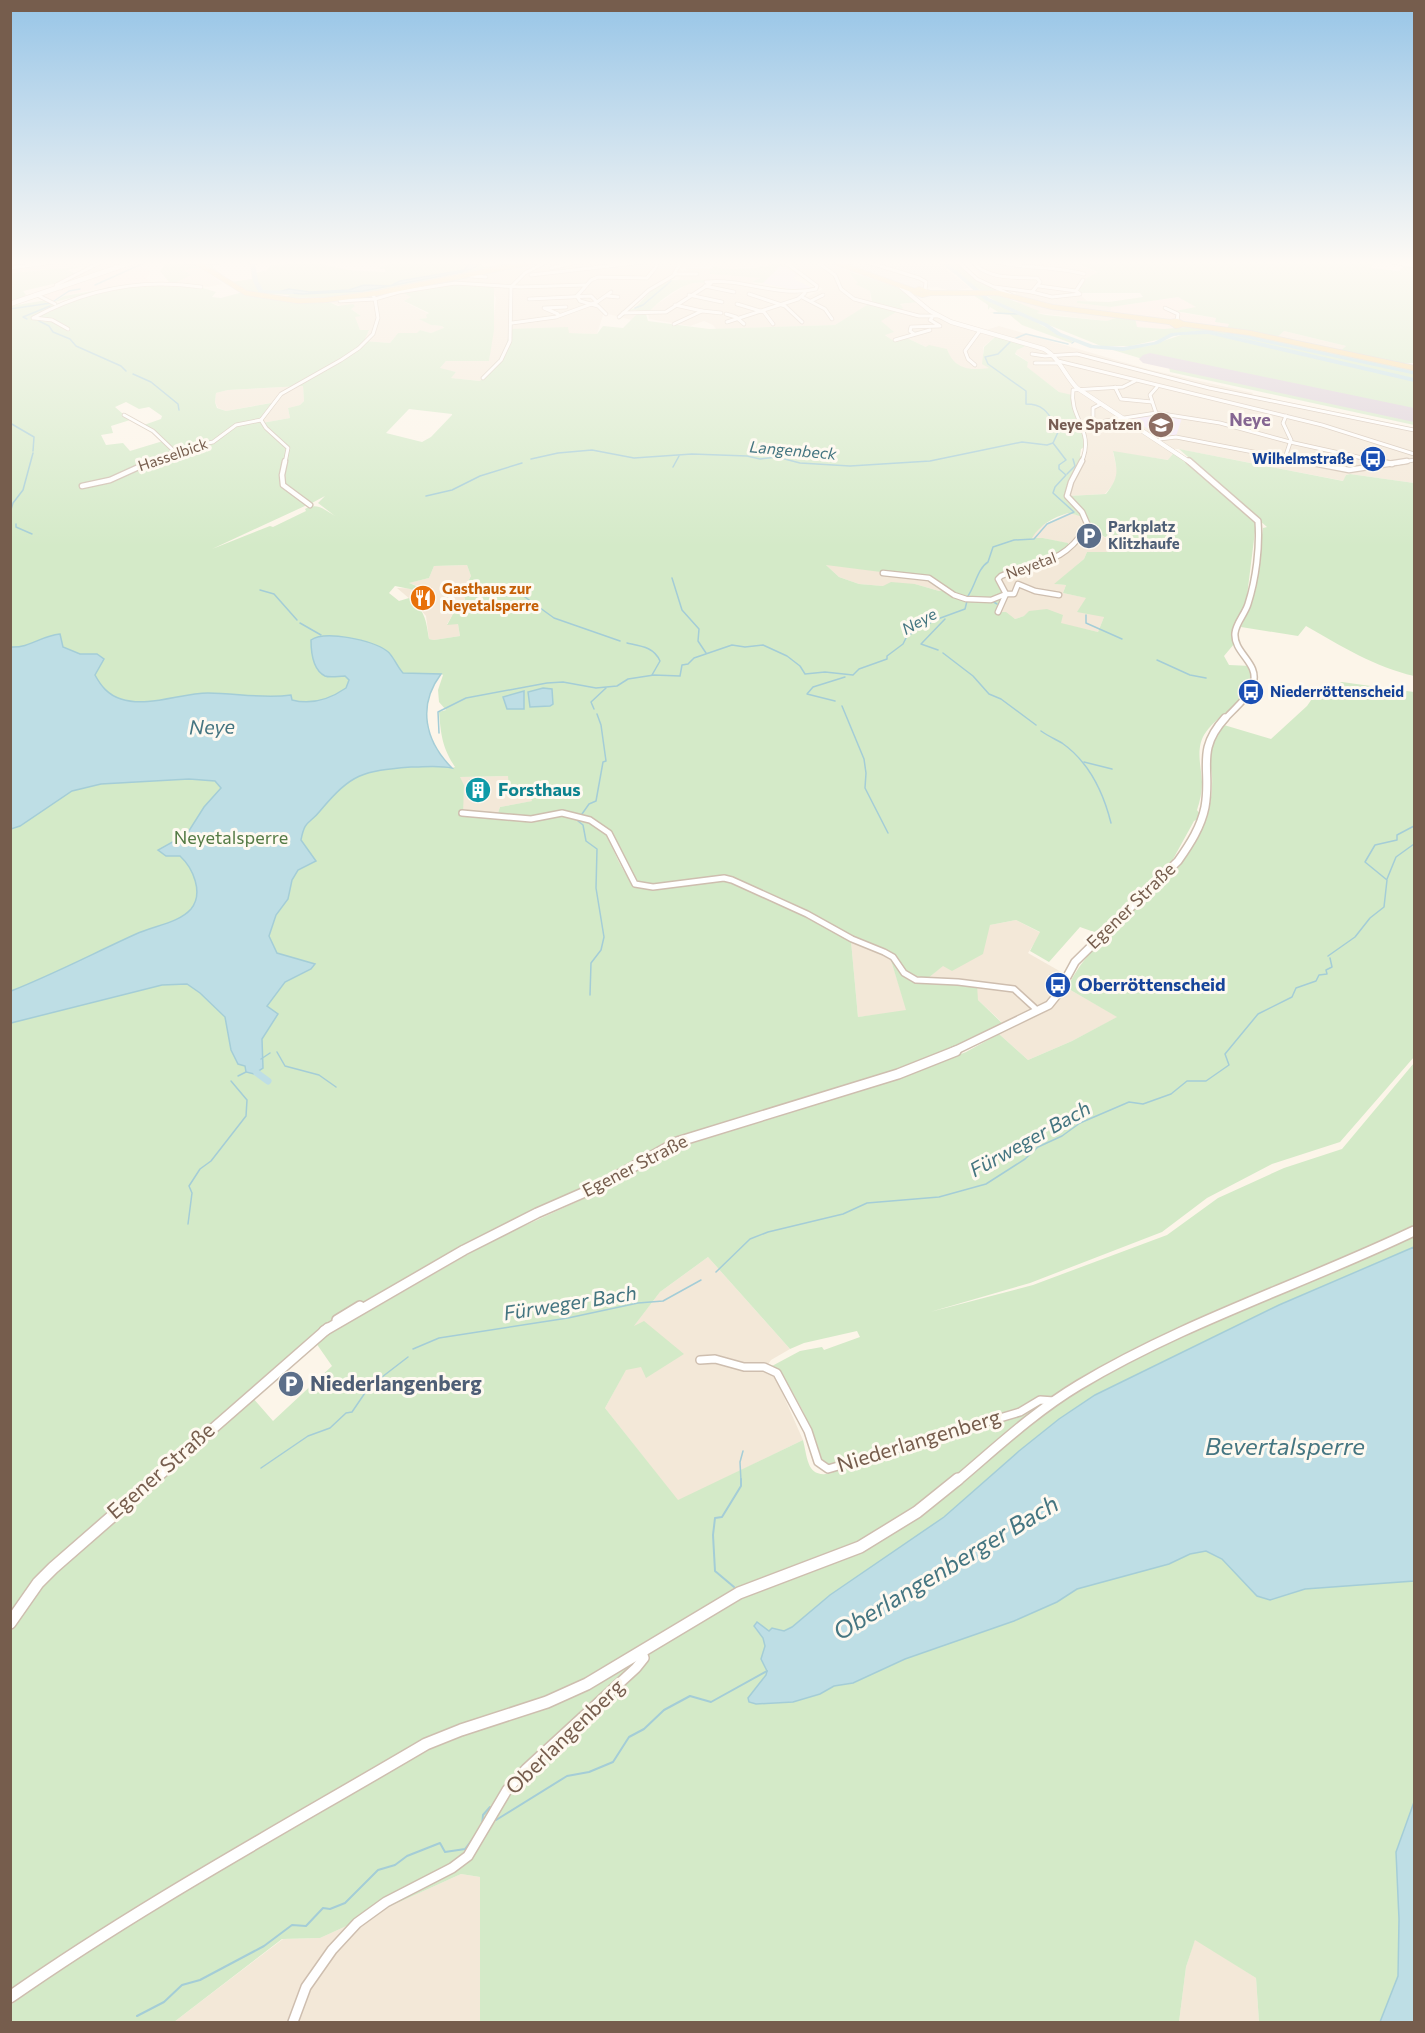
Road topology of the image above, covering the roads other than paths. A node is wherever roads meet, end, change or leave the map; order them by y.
1 (345, 357) edge
2 (503, 357) edge
3 (967, 357) edge
4 (1056, 357) edge
5 (1084, 357) edge
6 (1362, 357) edge
7 (1060, 362) junction
8 (1035, 363) dead end
9 (975, 365) dead end
10 (1414, 368) edge
11 (483, 378) dead end
12 (1135, 381) junction
13 (1077, 387) junction
14 (1115, 387) junction
15 (1157, 387) junction
16 (1152, 402) junction
17 (1101, 404) junction
18 (1155, 413) junction
19 (124, 414) dead end
20 (1286, 416) junction
21 (1124, 417) junction
22 (1093, 419) dead end
23 (261, 420) junction
24 (1105, 421) dead end
25 (1414, 432) edge
26 (1160, 439) junction
27 (1290, 442) junction
28 (174, 451) junction
29 (1414, 454) edge
30 (1286, 458) junction
31 (1414, 460) edge
32 (1392, 464) junction
33 (82, 486) dead end
34 (310, 505) dead end
35 (883, 573) dead end
36 (1006, 594) junction
37 (1059, 595) dead end
38 (998, 612) dead end
39 (462, 813) dead end
40 (1037, 1010) junction
41 (1414, 1230) edge
42 (699, 1360) dead end
43 (1054, 1401) junction
44 (10, 1623) edge
45 (642, 1653) junction
46 (10, 1997) edge
47 (294, 2022) edge

1 - 23 street
2 - 11 street
3 - 9 street
4 - 7 street, Egener Straße
5 - 25 street
6 - 10 main road
7 - 8 street
7 - 12 street
7 - 13 street, Egener Straße
12 - 14 street
12 - 15 street
13 - 14 street
13 - 17 street, Egener Straße
13 - 36 street, Neyetal
14 - 16 street
15 - 16 street
15 - 20 street
16 - 18 street
17 - 21 street, Egener Straße
17 - 22 street
18 - 21 street
18 - 27 street
19 - 28 street
20 - 27 street
20 - 29 street
21 - 24 street
21 - 26 street, Egener Straße
23 - 28 street, Hasselbick
23 - 34 street
26 - 30 street
26 - 40 street, Egener Straße
27 - 30 street
27 - 32 street
28 - 33 street, Hasselbick
30 - 32 street
31 - 32 street
35 - 36 street, Neyetal
36 - 37 street, Neyetal
36 - 38 street, Neyetal
39 - 40 street
40 - 44 street, Egener Straße
41 - 43 street
42 - 43 street, Niederlangenberg
43 - 45 street
45 - 46 street
45 - 47 street, Oberlangenberg

